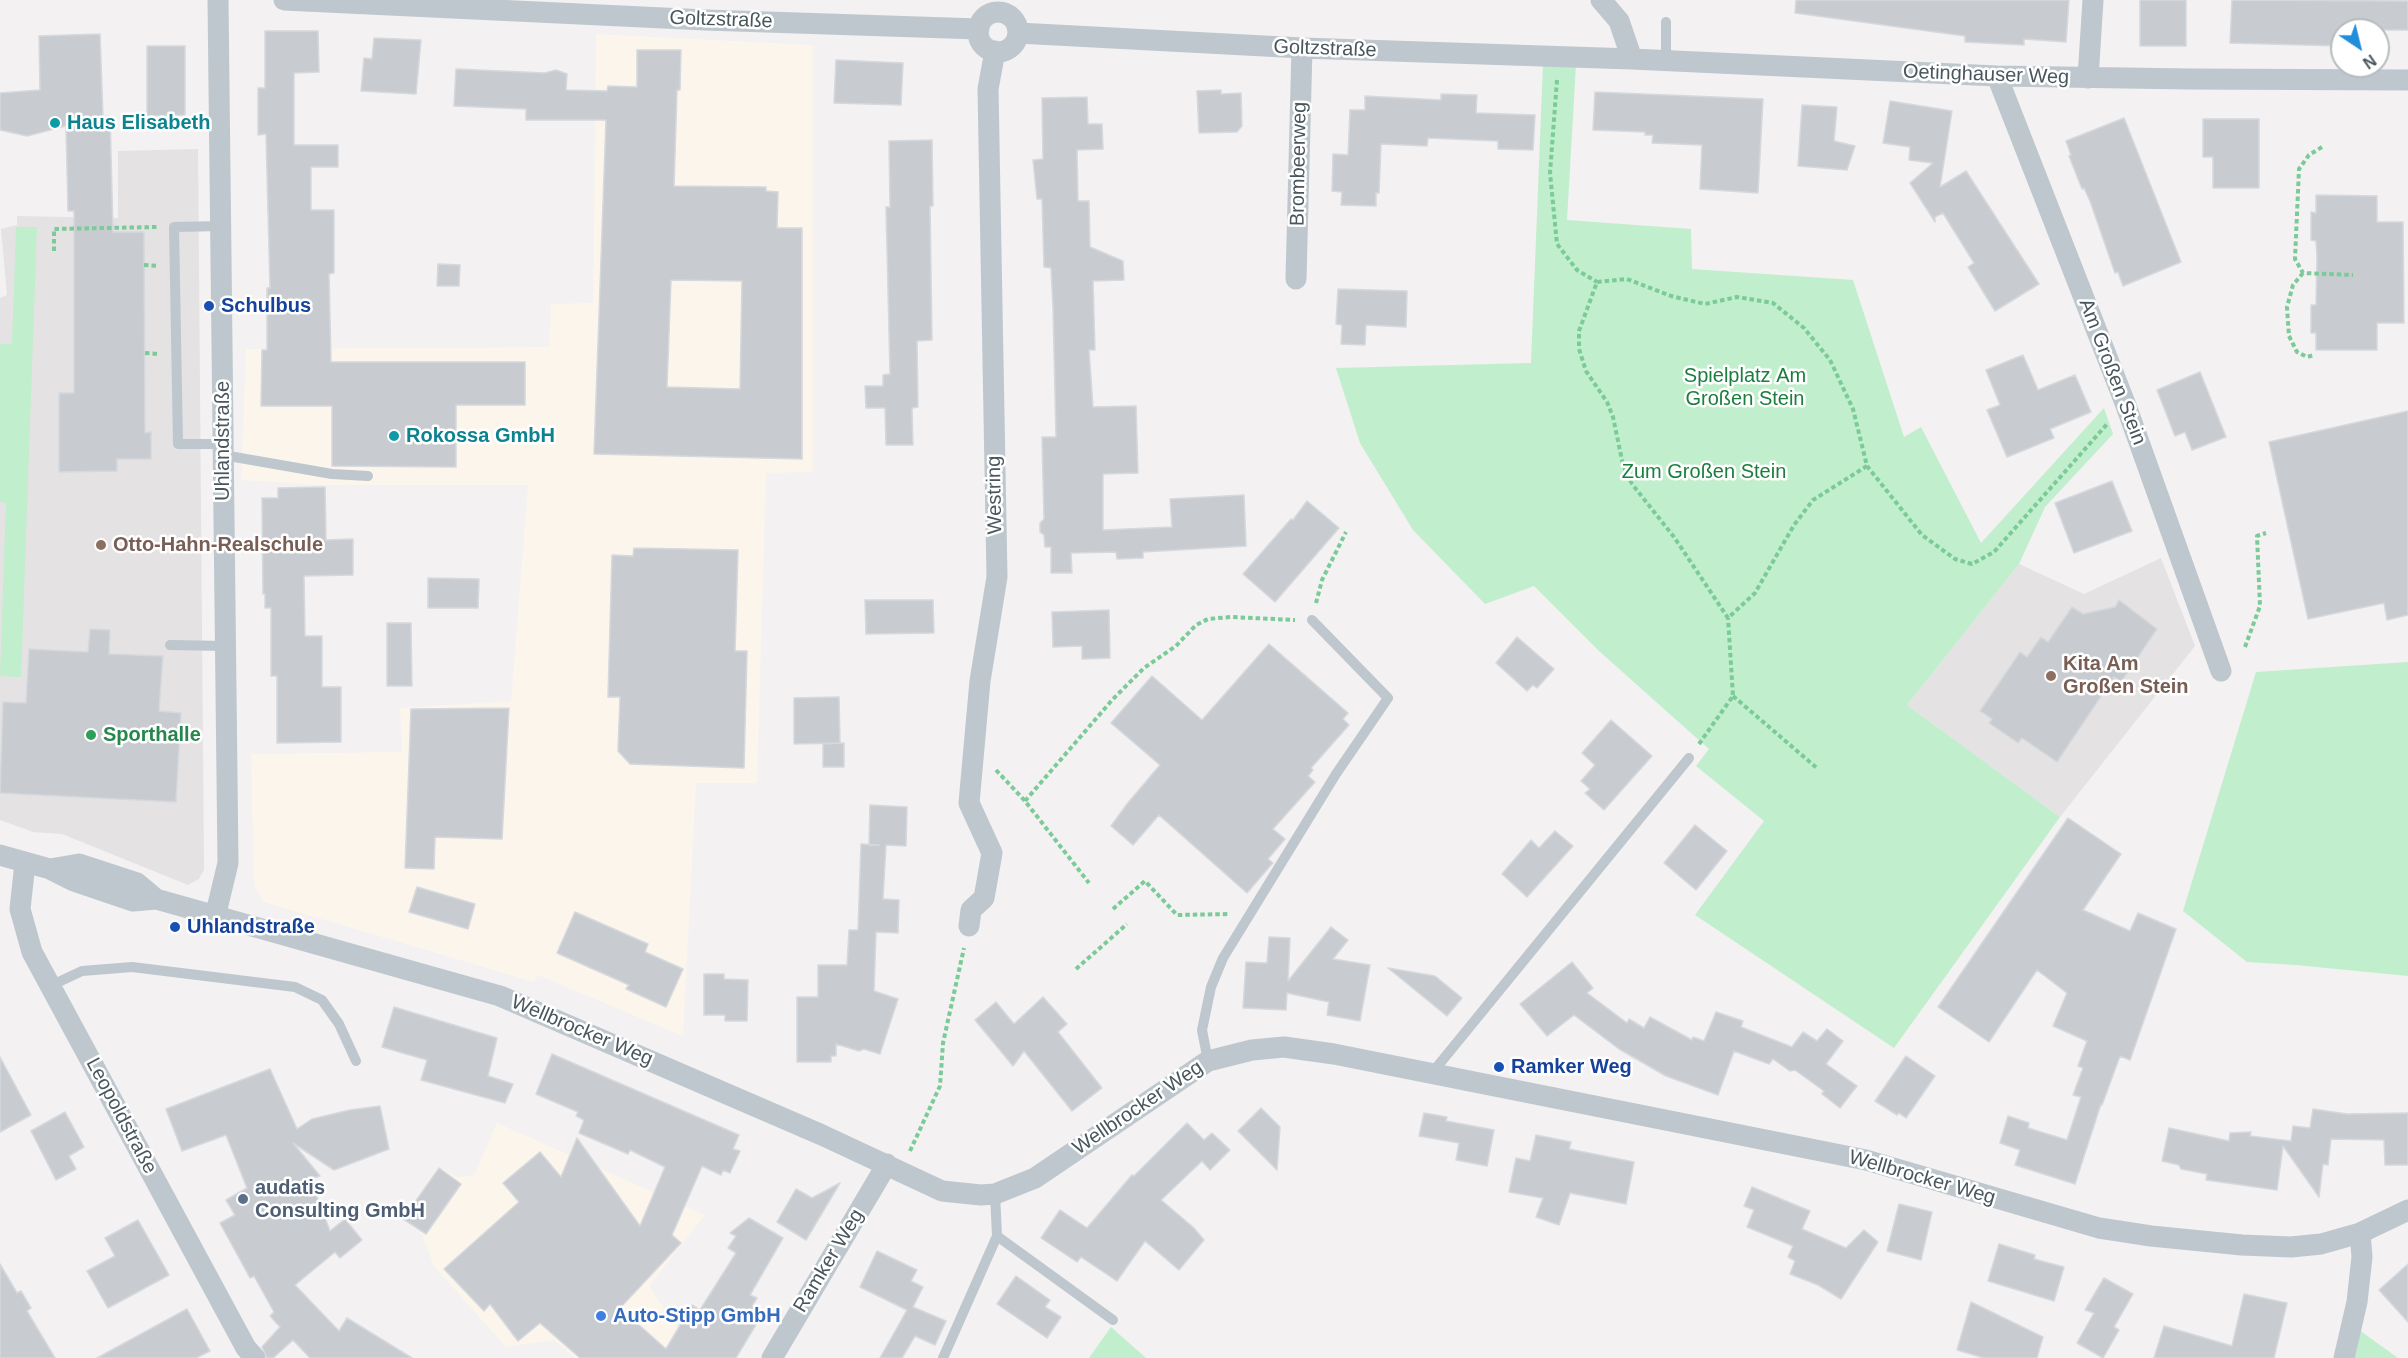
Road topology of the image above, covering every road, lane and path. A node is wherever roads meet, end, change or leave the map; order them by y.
1 (218, 0) edge
2 (284, 0) edge
3 (1601, 0) edge
4 (2093, 0) edge
5 (997, 6) edge
6 (1666, 22) dead end
7 (979, 29) junction
8 (1018, 33) junction
9 (1302, 48) junction
10 (995, 51) junction
11 (1558, 58) junction
12 (1632, 59) junction
13 (1666, 61) junction
14 (1997, 76) junction
15 (2088, 78) junction
16 (2408, 80) edge
17 (2322, 147) dead end
18 (221, 226) junction
19 (174, 227) junction
20 (54, 252) dead end
21 (144, 265) dead end
22 (157, 266) dead end
23 (2303, 273) junction
24 (2353, 275) dead end
25 (1296, 279) dead end
26 (1597, 282) junction
27 (145, 353) dead end
28 (159, 354) dead end
29 (2314, 355) dead end
30 (2125, 403) junction
31 (223, 450) junction
32 (1867, 466) junction
33 (368, 476) dead end
34 (1346, 532) dead end
35 (2266, 533) dead end
36 (1728, 618) junction
37 (1312, 621) junction
38 (170, 645) dead end
39 (225, 646) junction
40 (2246, 646) dead end
41 (2221, 671) dead end
42 (1734, 696) junction
43 (974, 746) junction
44 (1689, 758) joint
45 (1818, 769) dead end
46 (1025, 801) junction
47 (0, 855) edge
48 (25, 863) junction
49 (1089, 883) dead end
50 (1113, 909) dead end
51 (214, 917) junction
52 (1244, 923) junction
53 (1127, 924) dead end
54 (969, 926) joint
55 (1076, 969) dead end
56 (50, 986) junction
57 (356, 1061) dead end
58 (1208, 1061) junction
59 (1431, 1073) junction
60 (894, 1167) junction
61 (995, 1194) junction
62 (2408, 1210) edge
63 (2360, 1233) junction
64 (997, 1236) junction
65 (1113, 1320) dead end
66 (255, 1358) edge
67 (772, 1358) edge
68 (943, 1358) edge
69 (2344, 1358) edge

1 - 18 street, Uhlandstraße
2 - 7 street, Goltzstraße
3 - 12 street
4 - 15 street
5 - 7 street
5 - 8 street
6 - 13 lane
7 - 10 street
8 - 9 street, Goltzstraße
8 - 10 street
9 - 11 street, Goltzstraße
9 - 25 street, Brombeerweg
10 - 43 street, Westring
11 - 12 street, Goltzstraße
11 - 26 path
12 - 13 street, Oetinghauser Weg
13 - 14 street, Oetinghauser Weg
14 - 15 street, Oetinghauser Weg
14 - 30 street, Am Großen Stein
15 - 16 street, Oetinghauser Weg
17 - 23 path
18 - 19 lane
18 - 31 street, Uhlandstraße
19 - 20 path
19 - 31 lane
21 - 22 path
23 - 24 path
23 - 29 path
26 - 32 path
26 - 36 path
27 - 28 path
30 - 32 path
30 - 41 street, Am Großen Stein
31 - 33 lane
31 - 39 street, Uhlandstraße
32 - 36 path
34 - 37 path
35 - 40 path
36 - 42 path
37 - 46 path
37 - 52 lane
38 - 39 lane
39 - 51 street, Uhlandstraße
42 - 44 path
42 - 45 path
43 - 46 path
43 - 54 street, Westring
44 - 59 lane
46 - 49 path
47 - 48 street, Wellbrocker Weg
48 - 51 street, Wellbrocker Weg
48 - 56 street, Leopoldstraße
50 - 52 path
51 - 60 street, Wellbrocker Weg
52 - 58 lane
53 - 55 path
54 - 60 path
56 - 57 lane
56 - 66 street, Leopoldstraße
58 - 59 street, Wellbrocker Weg
58 - 61 street, Wellbrocker Weg
59 - 63 street, Wellbrocker Weg
60 - 61 street, Wellbrocker Weg
60 - 67 street, Ramker Weg
61 - 64 lane
62 - 63 street, Wellbrocker Weg
63 - 69 street
64 - 65 lane
64 - 68 lane

